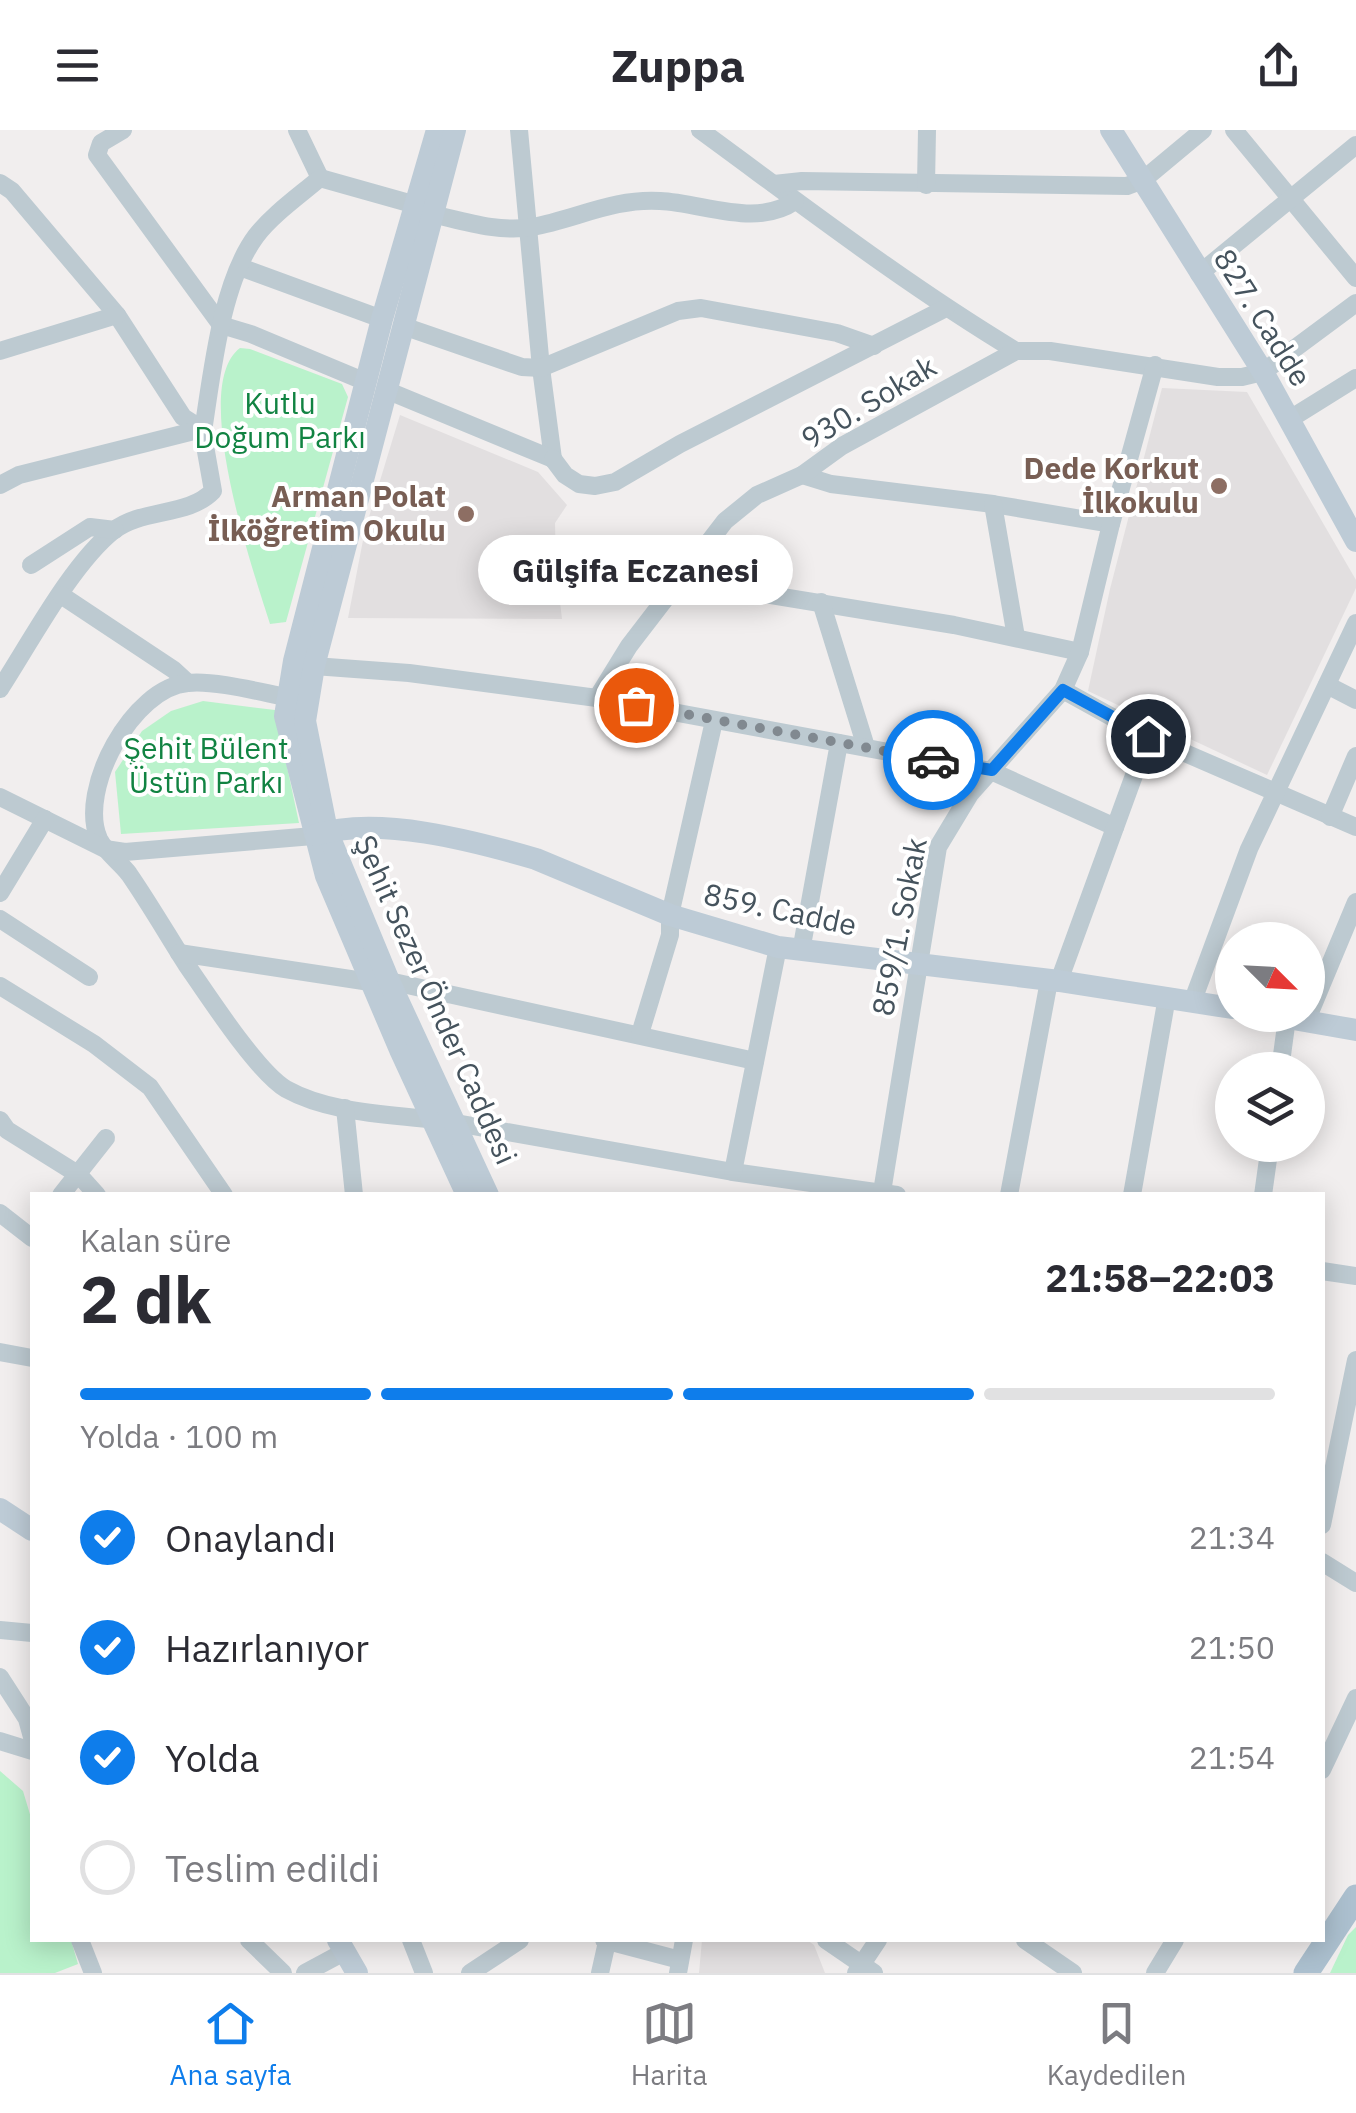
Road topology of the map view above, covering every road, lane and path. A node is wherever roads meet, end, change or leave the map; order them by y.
1 (123, 130) edge
2 (297, 130) edge
3 (437, 130) edge
4 (454, 130) edge
5 (519, 130) edge
6 (700, 130) edge
7 (927, 130) edge
8 (1111, 130) edge
9 (1203, 130) edge
10 (1234, 130) edge
11 (1356, 145) edge
12 (320, 178) junction
13 (1143, 180) junction
14 (0, 183) edge
15 (774, 184) junction
16 (926, 185) junction
17 (1290, 199) junction
18 (796, 201) junction
19 (424, 209) junction
20 (528, 228) junction
21 (240, 267) junction
22 (1199, 274) junction
23 (1356, 278) edge
24 (1356, 303) edge
25 (946, 308) junction
26 (116, 314) junction
27 (393, 322) junction
28 (221, 325) junction
29 (874, 346) junction
30 (1016, 350) junction
31 (0, 351) edge
32 (1154, 366) junction
33 (541, 368) junction
34 (1264, 372) junction
35 (1356, 378) edge
36 (376, 386) junction
37 (1290, 419) junction
38 (203, 430) junction
39 (553, 459) junction
40 (802, 475) junction
41 (0, 485) edge
42 (993, 504) junction
43 (1350, 514) edge
44 (1110, 524) junction
45 (114, 530) junction
46 (1356, 542) edge
47 (30, 565) dead end
48 (684, 575) junction
49 (61, 595) junction
50 (820, 602) junction
51 (1356, 623) edge
52 (1016, 638) junction
53 (1080, 652) junction
54 (304, 664) junction
55 (187, 682) junction
56 (1327, 686) junction
57 (0, 690) edge
58 (1063, 690) junction
59 (286, 697) junction
60 (597, 698) junction
61 (1356, 700) edge
62 (714, 720) junction
63 (1148, 736) junction
64 (839, 743) junction
65 (866, 747) junction
66 (1356, 756) edge
67 (992, 770) junction
68 (1275, 793) junction
69 (0, 797) edge
70 (1330, 816) junction
71 (45, 819) junction
72 (1115, 827) junction
73 (1356, 827) edge
74 (320, 833) junction
75 (105, 849) junction
76 (0, 893) edge
77 (1356, 902) edge
78 (670, 915) junction
79 (0, 919) edge
80 (789, 949) junction
81 (179, 953) junction
82 (1325, 955) edge
83 (918, 966) junction
84 (89, 976) dead end
85 (1054, 981) junction
86 (379, 982) junction
87 (0, 986) edge
88 (1167, 996) junction
89 (1193, 1000) junction
90 (1215, 1005) edge
91 (1325, 1025) edge
92 (1356, 1030) edge
93 (640, 1034) junction
94 (755, 1061) junction
95 (344, 1108) junction
96 (445, 1121) junction
97 (2, 1128) edge
98 (106, 1138) dead end
99 (1268, 1162) edge
100 (733, 1172) junction
101 (79, 1174) junction
102 (63, 1192) edge
103 (94, 1192) edge
104 (222, 1192) edge
105 (354, 1192) edge
106 (466, 1192) edge
107 (486, 1192) edge
108 (875, 1192) edge
109 (889, 1192) edge
110 (1009, 1192) edge
111 (1133, 1192) edge
112 (1264, 1192) edge
113 (0, 1213) edge
114 (30, 1232) edge
115 (1325, 1271) edge
116 (1356, 1276) edge
117 (0, 1352) edge
118 (30, 1358) edge
119 (1356, 1360) edge
120 (0, 1509) edge
121 (1325, 1510) edge
122 (30, 1529) edge
123 (1325, 1564) edge
124 (1356, 1583) edge
125 (0, 1630) edge
126 (30, 1634) edge
127 (0, 1677) edge
128 (1356, 1698) edge
129 (30, 1730) edge
130 (0, 1741) edge
131 (30, 1751) edge
132 (1325, 1764) edge
133 (1356, 1897) edge
134 (1339, 1914) edge
135 (1325, 1941) edge
136 (81, 1942) edge
137 (251, 1942) edge
138 (412, 1942) edge
139 (517, 1942) edge
140 (605, 1942) edge
141 (608, 1942) edge
142 (684, 1942) edge
143 (829, 1942) edge
144 (877, 1942) edge
145 (1027, 1942) edge
146 (1174, 1942) edge
147 (1324, 1942) edge
148 (341, 1946) edge
149 (679, 1967) edge
150 (1311, 1968) edge
151 (864, 1970) edge
152 (93, 1973) edge
153 (283, 1973) edge
154 (305, 1973) edge
155 (357, 1973) edge
156 (424, 1973) edge
157 (470, 1973) edge
158 (600, 1973) edge
159 (1073, 1973) edge
160 (1155, 1973) edge

1 - 28 street
2 - 12 street
3 - 19 street, Şehit Sezer Önder Caddesi
4 - 19 street, Şehit Sezer Önder Caddesi
5 - 20 street
6 - 15 street
7 - 16 street
8 - 13 street, 827. Cadde
9 - 13 street
10 - 17 street
11 - 17 street
12 - 19 street
12 - 21 street
13 - 16 street
13 - 22 street, 827. Cadde
14 - 26 street
15 - 16 street
15 - 18 street
17 - 22 street
17 - 23 street
18 - 20 street
18 - 25 street
19 - 20 street
19 - 27 street, Şehit Sezer Önder Caddesi
20 - 33 street
21 - 27 street
21 - 28 street
22 - 34 street, 827. Cadde
24 - 34 street
25 - 29 street
25 - 30 street
26 - 31 street
26 - 38 street
27 - 33 street
27 - 36 street, Şehit Sezer Önder Caddesi
28 - 36 street
28 - 38 street
29 - 33 street
29 - 39 street
30 - 32 street
30 - 40 street, 930. Sokak
32 - 34 street
32 - 44 street, 859/1. Sokak
33 - 39 street
34 - 37 street, 827. Cadde
35 - 37 street
36 - 39 street
36 - 54 street, Şehit Sezer Önder Caddesi
37 - 43 street, 827. Cadde
38 - 41 street
38 - 45 street
40 - 42 street
40 - 48 street, 930. Sokak
42 - 44 street
42 - 52 street
43 - 46 street, 827. Cadde
44 - 53 street, 859/1. Sokak
45 - 47 street
45 - 49 street
48 - 50 street
48 - 60 street, 930. Sokak
49 - 55 street
49 - 57 street
50 - 52 street
50 - 65 street
51 - 56 street
52 - 53 street
53 - 58 street, 859/1. Sokak
54 - 59 street, Şehit Sezer Önder Caddesi
54 - 60 street
54 - 74 street, Şehit Sezer Önder Caddesi
55 - 59 street
55 - 75 street
56 - 61 street
56 - 68 street
58 - 63 street
58 - 67 street, 859/1. Sokak
59 - 74 street, Şehit Sezer Önder Caddesi
60 - 62 street
62 - 64 street
62 - 78 street
63 - 68 street
63 - 72 street
64 - 65 street
64 - 80 street
65 - 67 street
66 - 70 street
67 - 72 street
67 - 83 street, 859/1. Sokak
68 - 70 street
68 - 89 street
69 - 71 street
70 - 73 street
71 - 75 street
71 - 76 street
72 - 85 street
74 - 75 street
74 - 78 street, 859. Cadde
74 - 86 street, Şehit Sezer Önder Caddesi
75 - 81 street
77 - 82 street
78 - 80 street, 859. Cadde
78 - 93 street
79 - 84 street
80 - 83 street, 859. Cadde
80 - 94 street
81 - 86 street
81 - 95 street
83 - 85 street, 859. Cadde
83 - 109 street, 859/1. Sokak
85 - 88 street, 859. Cadde
85 - 110 street
86 - 93 street
86 - 96 street, Şehit Sezer Önder Caddesi
87 - 104 street
88 - 89 street, 859. Cadde
88 - 111 street
89 - 90 street, 859. Cadde
91 - 92 street
93 - 94 street
94 - 100 street
95 - 96 street
95 - 105 street
96 - 100 street
96 - 106 street, Şehit Sezer Önder Caddesi
96 - 107 street, Şehit Sezer Önder Caddesi
97 - 101 street
98 - 101 street
99 - 112 street
100 - 108 street
101 - 102 street
101 - 103 street
113 - 114 street
115 - 116 street
117 - 118 street
119 - 121 street
120 - 122 street
123 - 124 street
125 - 126 street
127 - 129 street
128 - 132 street
130 - 131 street
133 - 134 main road
134 - 135 main road
136 - 152 street
137 - 153 street
138 - 156 street
139 - 157 street
140 - 158 street
141 - 149 street
142 - 149 street
143 - 151 street
144 - 151 street
145 - 159 street
146 - 160 street
147 - 150 main road
148 - 154 street
148 - 155 street

